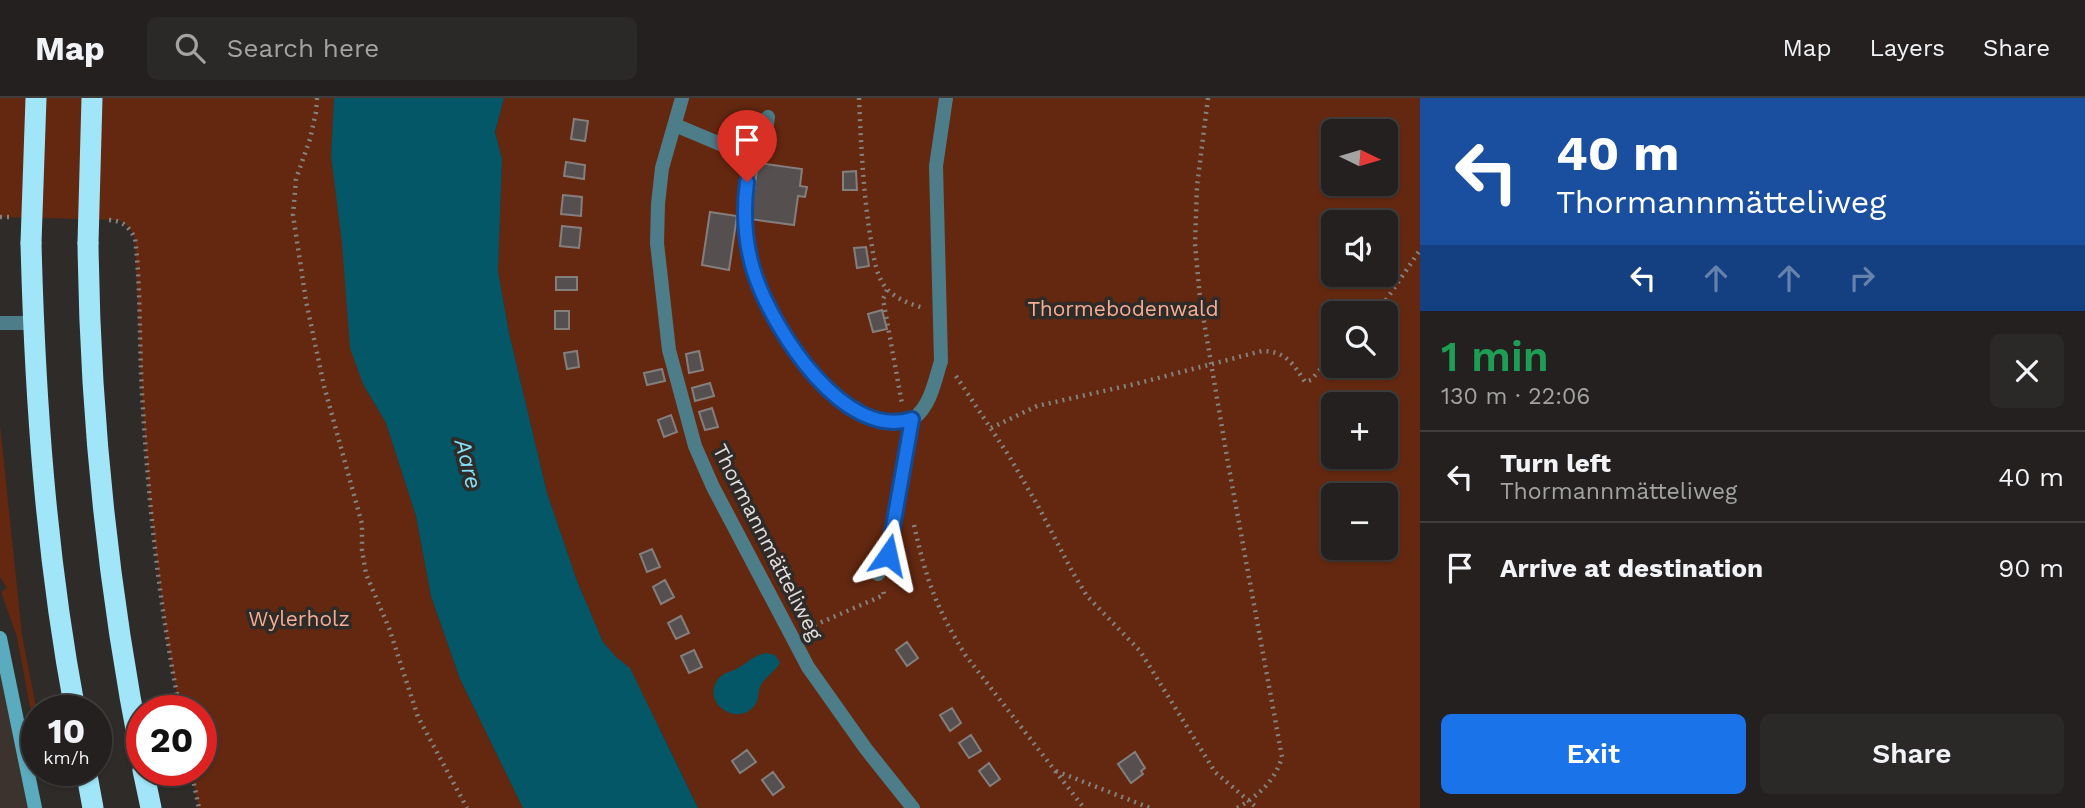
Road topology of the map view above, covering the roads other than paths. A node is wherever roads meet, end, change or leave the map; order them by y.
1 (36, 98) edge
2 (92, 98) edge
3 (682, 98) edge
4 (946, 98) edge
5 (768, 117) dead end
6 (675, 125) junction
7 (750, 158) junction
8 (0, 323) edge
9 (33, 323) junction
10 (909, 420) junction
11 (878, 574) road end
12 (0, 638) edge
13 (72, 695) edge
14 (130, 695) edge
15 (89, 786) edge
16 (147, 786) edge
17 (35, 808) edge
18 (93, 808) edge
19 (151, 808) edge
20 (913, 808) edge

1 - 9 highway, bridge
2 - 14 highway, bridge
3 - 6 street, Thormannmätteliweg
4 - 10 street
5 - 7 street
6 - 7 street
6 - 20 street, Thormannmätteliweg
7 - 10 street
8 - 9 street
9 - 13 highway
10 - 11 street
12 - 17 street
15 - 18 highway
16 - 19 highway

